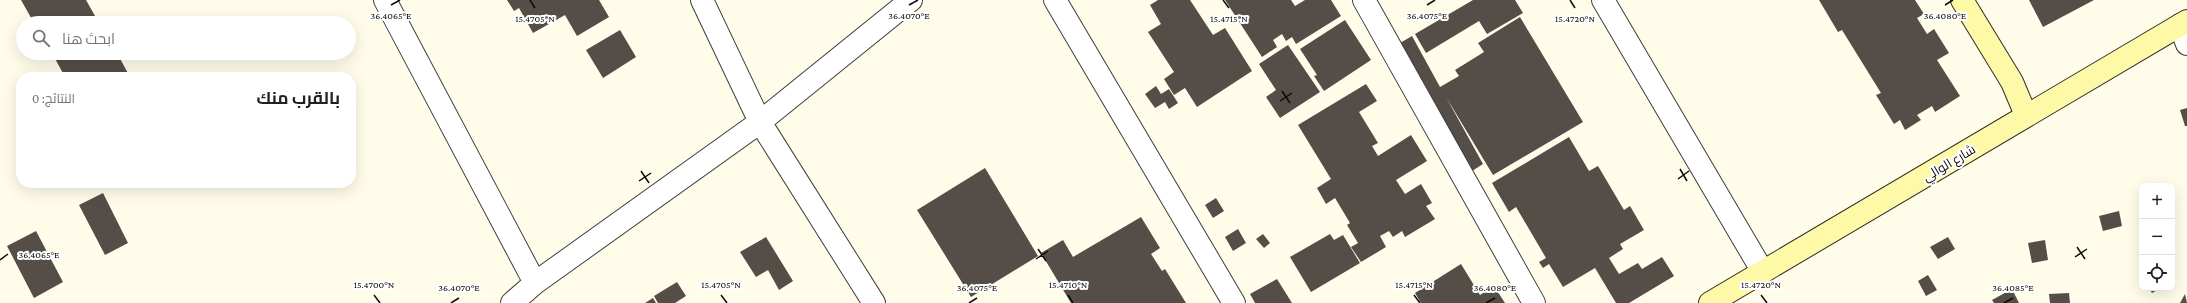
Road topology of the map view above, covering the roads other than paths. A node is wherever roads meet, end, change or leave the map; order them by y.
1 (385, 0) edge
2 (702, 0) edge
3 (911, 0) edge
4 (1056, 0) edge
5 (1364, 0) edge
6 (1603, 0) edge
7 (1962, 0) edge
8 (2185, 30) edge
9 (2026, 115) junction
10 (760, 122) junction
11 (1763, 272) junction
12 (535, 283) junction
13 (512, 303) edge
14 (874, 303) edge
15 (1234, 303) edge
16 (1534, 303) edge
17 (1710, 303) edge

1 - 12 street
2 - 10 street
3 - 10 street
4 - 15 street
5 - 16 street
6 - 11 street
7 - 9 main road
8 - 9 main road, شارع الوالي
9 - 11 main road, شارع الوالي
10 - 12 street
10 - 14 street
11 - 17 main road, شارع الوالي
12 - 13 street

